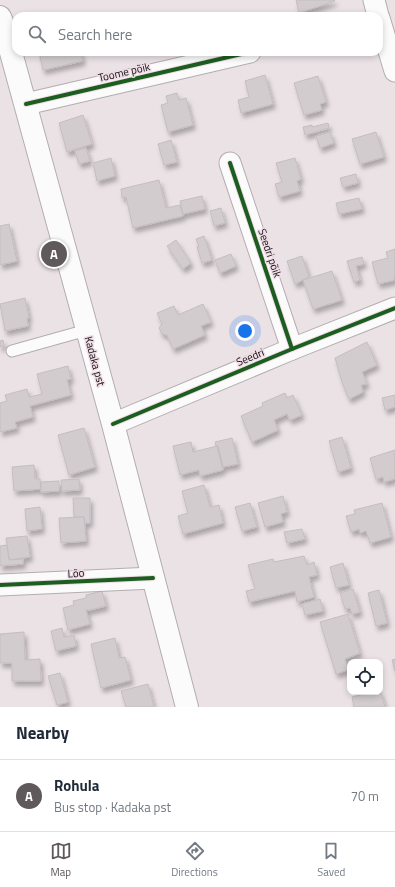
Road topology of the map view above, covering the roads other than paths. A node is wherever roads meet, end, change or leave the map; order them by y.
1 (374, 0) edge
2 (379, 12) edge
3 (0, 17) edge
4 (383, 23) edge
5 (12, 55) edge
6 (12, 56) edge
7 (233, 56) edge
8 (395, 71) edge
9 (26, 104) junction
10 (230, 163) dead end
11 (395, 308) edge
12 (87, 330) junction
13 (292, 349) junction
14 (12, 351) dead end
15 (112, 424) junction
16 (153, 578) junction
17 (0, 585) edge
18 (187, 707) edge

1 - 2 street
3 - 5 main road, Kadaka pst
4 - 8 street
6 - 9 main road, Kadaka pst
7 - 9 street, Toome põik
9 - 12 main road, Kadaka pst
10 - 13 street, Seedri põik
11 - 13 street, Seedri
12 - 14 lane
12 - 15 main road, Kadaka pst
13 - 15 street, Seedri
15 - 16 main road, Kadaka pst
16 - 17 street, Lõo
16 - 18 main road, Kadaka pst

